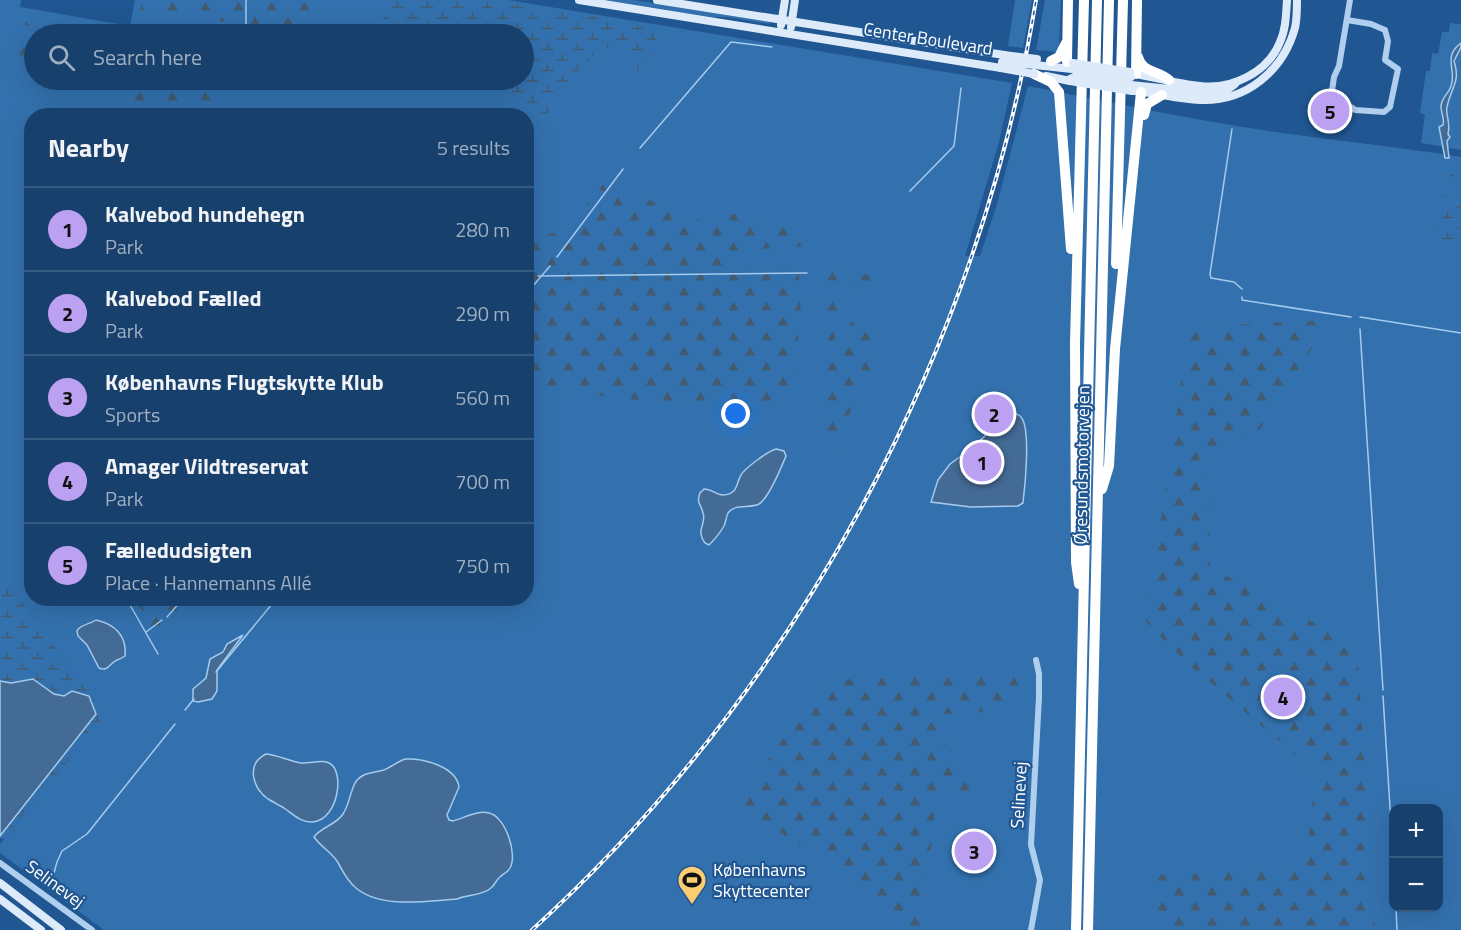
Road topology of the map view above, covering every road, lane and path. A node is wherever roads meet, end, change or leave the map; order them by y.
1 (579, 0) edge
2 (657, 0) edge
3 (785, 0) edge
4 (795, 0) edge
5 (1068, 0) edge
6 (1084, 0) edge
7 (1097, 0) edge
8 (1109, 0) edge
9 (1124, 0) edge
10 (1137, 0) edge
11 (1287, 0) edge
12 (1297, 0) edge
13 (1350, 0) edge
14 (782, 20) junction
15 (1347, 20) junction
16 (792, 22) junction
17 (780, 32) junction
18 (791, 33) junction
19 (1067, 40) junction
20 (1137, 40) junction
21 (1051, 61) junction
22 (1002, 62) junction
23 (1035, 66) junction
24 (1070, 66) junction
25 (1259, 69) junction
26 (1266, 77) junction
27 (1069, 80) junction
28 (1169, 80) junction
29 (1237, 81) junction
30 (1135, 82) junction
31 (1162, 95) junction
32 (1063, 126) junction
33 (1131, 195) junction
34 (1075, 343) junction
35 (1115, 349) junction
36 (1098, 504) junction
37 (1084, 614) junction
38 (1036, 660) dead end
39 (0, 863) edge
40 (0, 883) edge
41 (0, 899) edge
42 (41, 930) edge
43 (61, 930) edge
44 (92, 930) edge
45 (1031, 930) edge
46 (1077, 930) edge
47 (1088, 930) edge

1 - 17 street, Center Boulevard
2 - 14 street, Center Boulevard
3 - 14 street
4 - 16 street
5 - 19 highway
6 - 34 highway
7 - 37 highway, Øresundsmotorvejen
8 - 36 highway, Øresundsmotorvejen
9 - 35 highway
10 - 20 highway
11 - 25 street
12 - 26 street, Center Boulevard
13 - 15 street
14 - 16 street, Center Boulevard
14 - 17 street
15 - 15 street
16 - 18 street
16 - 22 street, Center Boulevard
17 - 18 street, Center Boulevard
18 - 22 street, Center Boulevard
19 - 21 highway
19 - 24 highway
20 - 28 highway
20 - 30 highway
21 - 23 street, Center Boulevard
21 - 24 street, Center Boulevard
22 - 23 street, Center Boulevard, bridge
22 - 23 street, Center Boulevard, bridge
23 - 24 street
23 - 27 street, Center Boulevard
23 - 32 highway
24 - 27 street
24 - 30 street, Center Boulevard, bridge
25 - 26 street
25 - 29 street, Center Boulevard
26 - 31 street, Center Boulevard
27 - 30 street, Center Boulevard, bridge
27 - 32 highway
28 - 29 street, Center Boulevard
28 - 30 street, Center Boulevard
29 - 30 street
30 - 31 street, Center Boulevard
30 - 33 highway
31 - 33 highway
32 - 34 highway
33 - 35 highway
34 - 37 highway
35 - 36 highway
36 - 47 highway, Øresundsmotorvejen
37 - 46 highway, Øresundsmotorvejen
38 - 45 street, Selinevej
39 - 44 street, Selinevej
40 - 43 street
41 - 42 street

